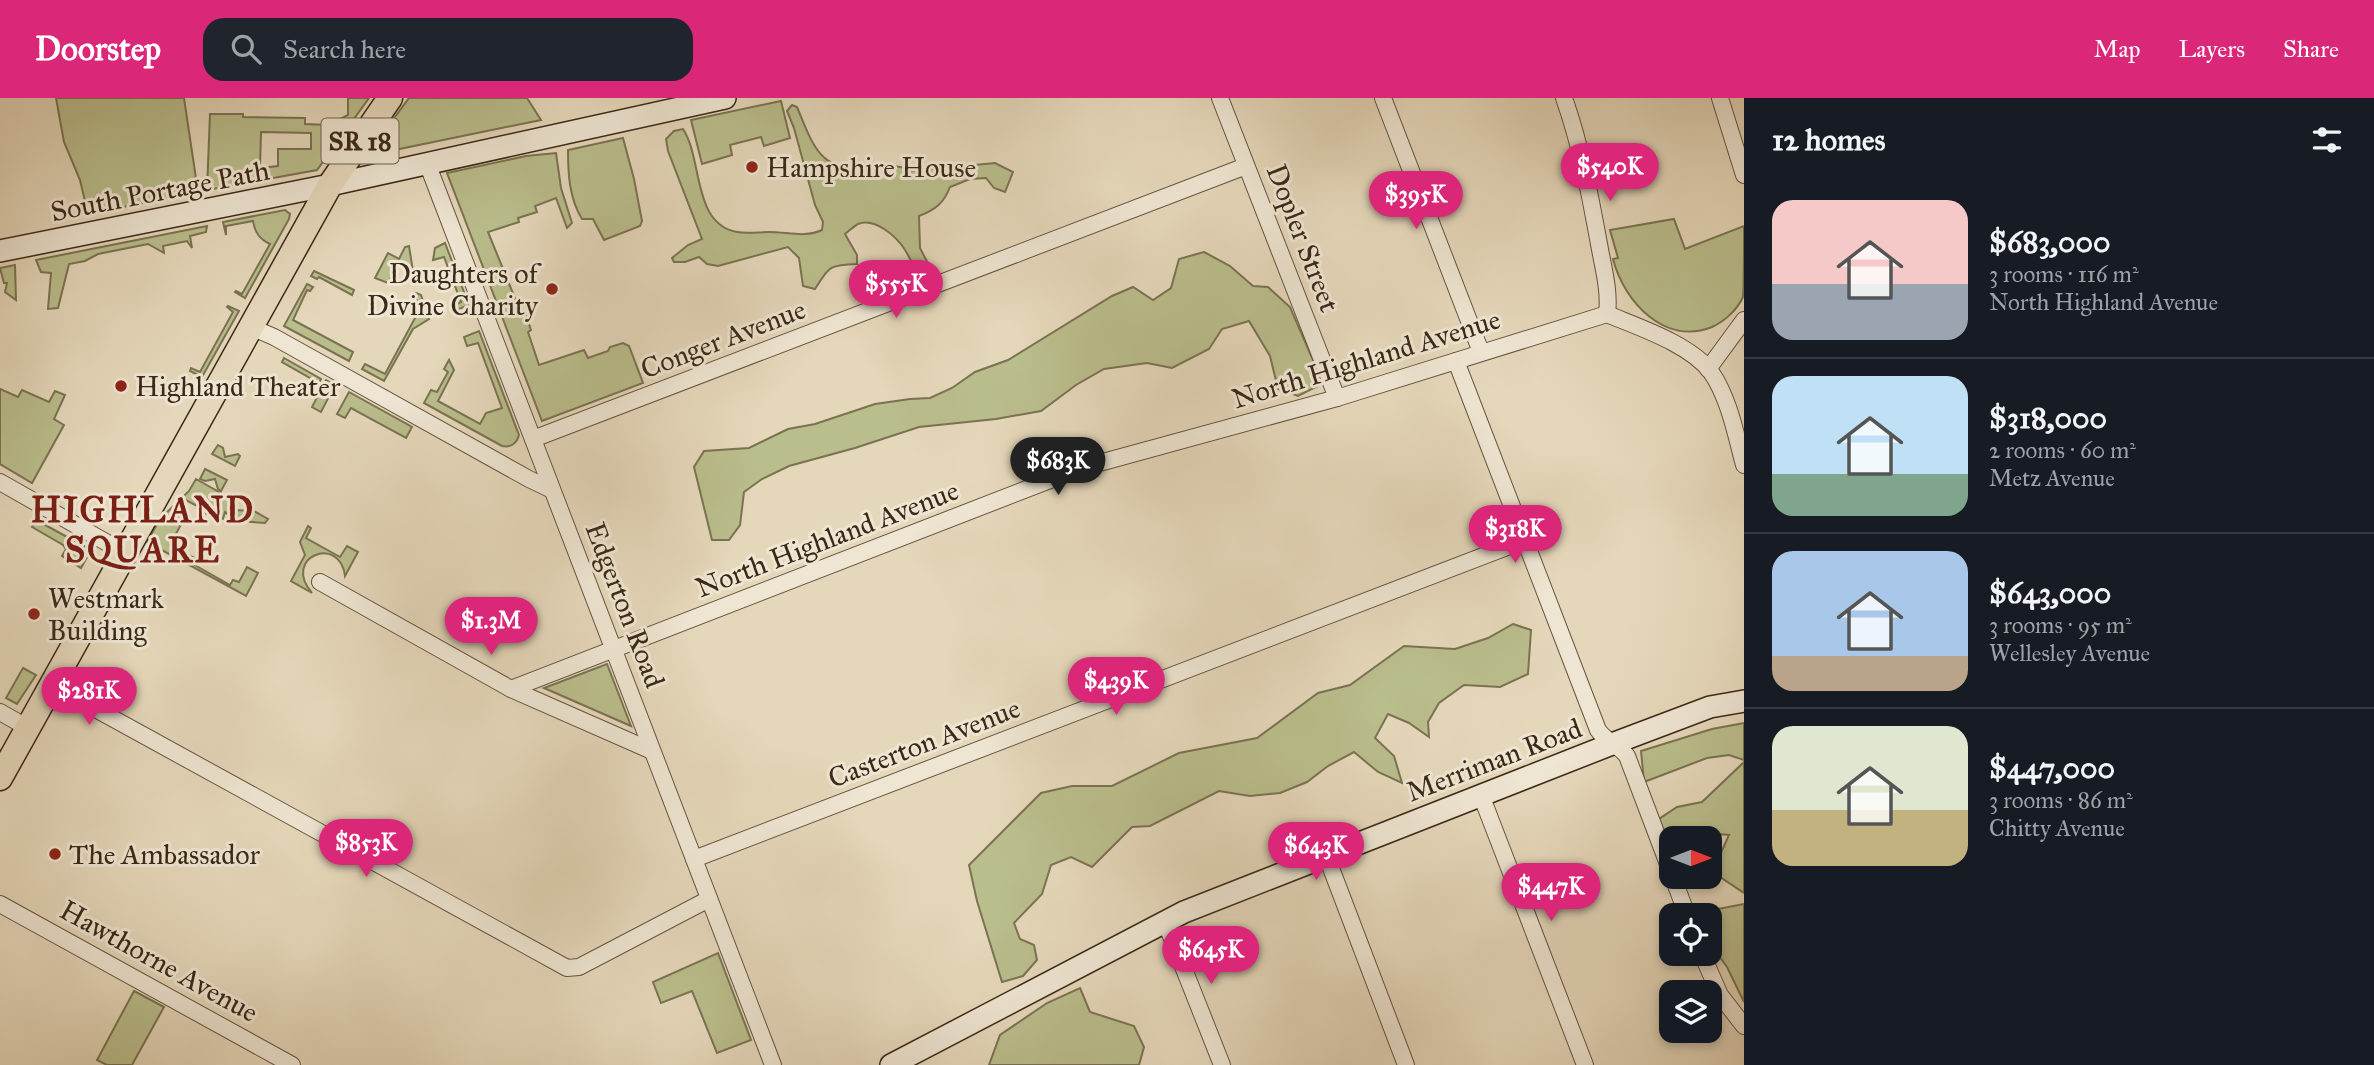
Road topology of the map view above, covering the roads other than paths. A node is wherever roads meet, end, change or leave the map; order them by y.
1 (390, 98) edge
2 (725, 98) edge
3 (1220, 98) edge
4 (1384, 98) edge
5 (1564, 98) edge
6 (1720, 98) edge
7 (427, 163) junction
8 (1246, 166) junction
9 (1744, 175) edge
10 (330, 185) junction
11 (0, 251) edge
12 (1607, 314) junction
13 (1744, 320) edge
14 (251, 327) junction
15 (1481, 352) junction
16 (1456, 361) junction
17 (1708, 369) junction
18 (1336, 398) junction
19 (533, 439) junction
20 (1744, 465) edge
21 (0, 482) edge
22 (552, 490) junction
23 (1525, 540) junction
24 (125, 553) junction
25 (320, 582) dead end
26 (613, 649) junction
27 (51, 685) junction
28 (511, 689) junction
29 (1744, 701) edge
30 (0, 712) edge
31 (28, 728) junction
32 (1612, 744) junction
33 (652, 751) junction
34 (0, 778) edge
35 (1481, 795) junction
36 (1659, 840) edge
37 (1326, 855) junction
38 (694, 859) junction
39 (709, 899) junction
40 (0, 904) edge
41 (1165, 921) junction
42 (1707, 966) edge
43 (1744, 1026) edge
44 (292, 1065) edge
45 (774, 1065) edge
46 (891, 1065) edge
47 (1222, 1065) edge
48 (1406, 1065) edge
49 (1585, 1065) edge

1 - 10 main road, SR 18
2 - 7 main road, South Portage Path
3 - 8 street, Dopler Street
4 - 15 street
5 - 12 street
6 - 9 street
7 - 10 main road, South Portage Path
7 - 19 street, Edgerton Road
8 - 18 street, Dopler Street
8 - 19 street, Conger Avenue
10 - 11 main road, South Portage Path
10 - 14 main road, SR 18
12 - 15 street, North Highland Avenue
12 - 17 street
13 - 17 street
14 - 22 street
14 - 24 main road, SR 18
15 - 16 street, North Highland Avenue
16 - 18 street, North Highland Avenue
16 - 23 street
17 - 20 street
18 - 26 street, North Highland Avenue
19 - 22 street, Edgerton Road
21 - 24 street
22 - 26 street, Edgerton Road
23 - 32 street
23 - 38 street, Casterton Avenue
24 - 27 main road, SR 18
25 - 28 street
26 - 28 street, North Highland Avenue
26 - 33 street, Edgerton Road
27 - 31 main road, SR 18
27 - 39 street
28 - 33 street
29 - 32 main road, Merriman Road
30 - 31 street
31 - 34 main road, SR 18
32 - 35 main road, Merriman Road
32 - 36 street
33 - 38 street, Edgerton Road
35 - 37 main road, Merriman Road
35 - 49 street
37 - 41 main road, Merriman Road
37 - 48 street
38 - 39 street, Edgerton Road
39 - 45 street, Edgerton Road
40 - 44 street, Hawthorne Avenue
41 - 46 main road, Merriman Road
41 - 47 street
42 - 43 street

